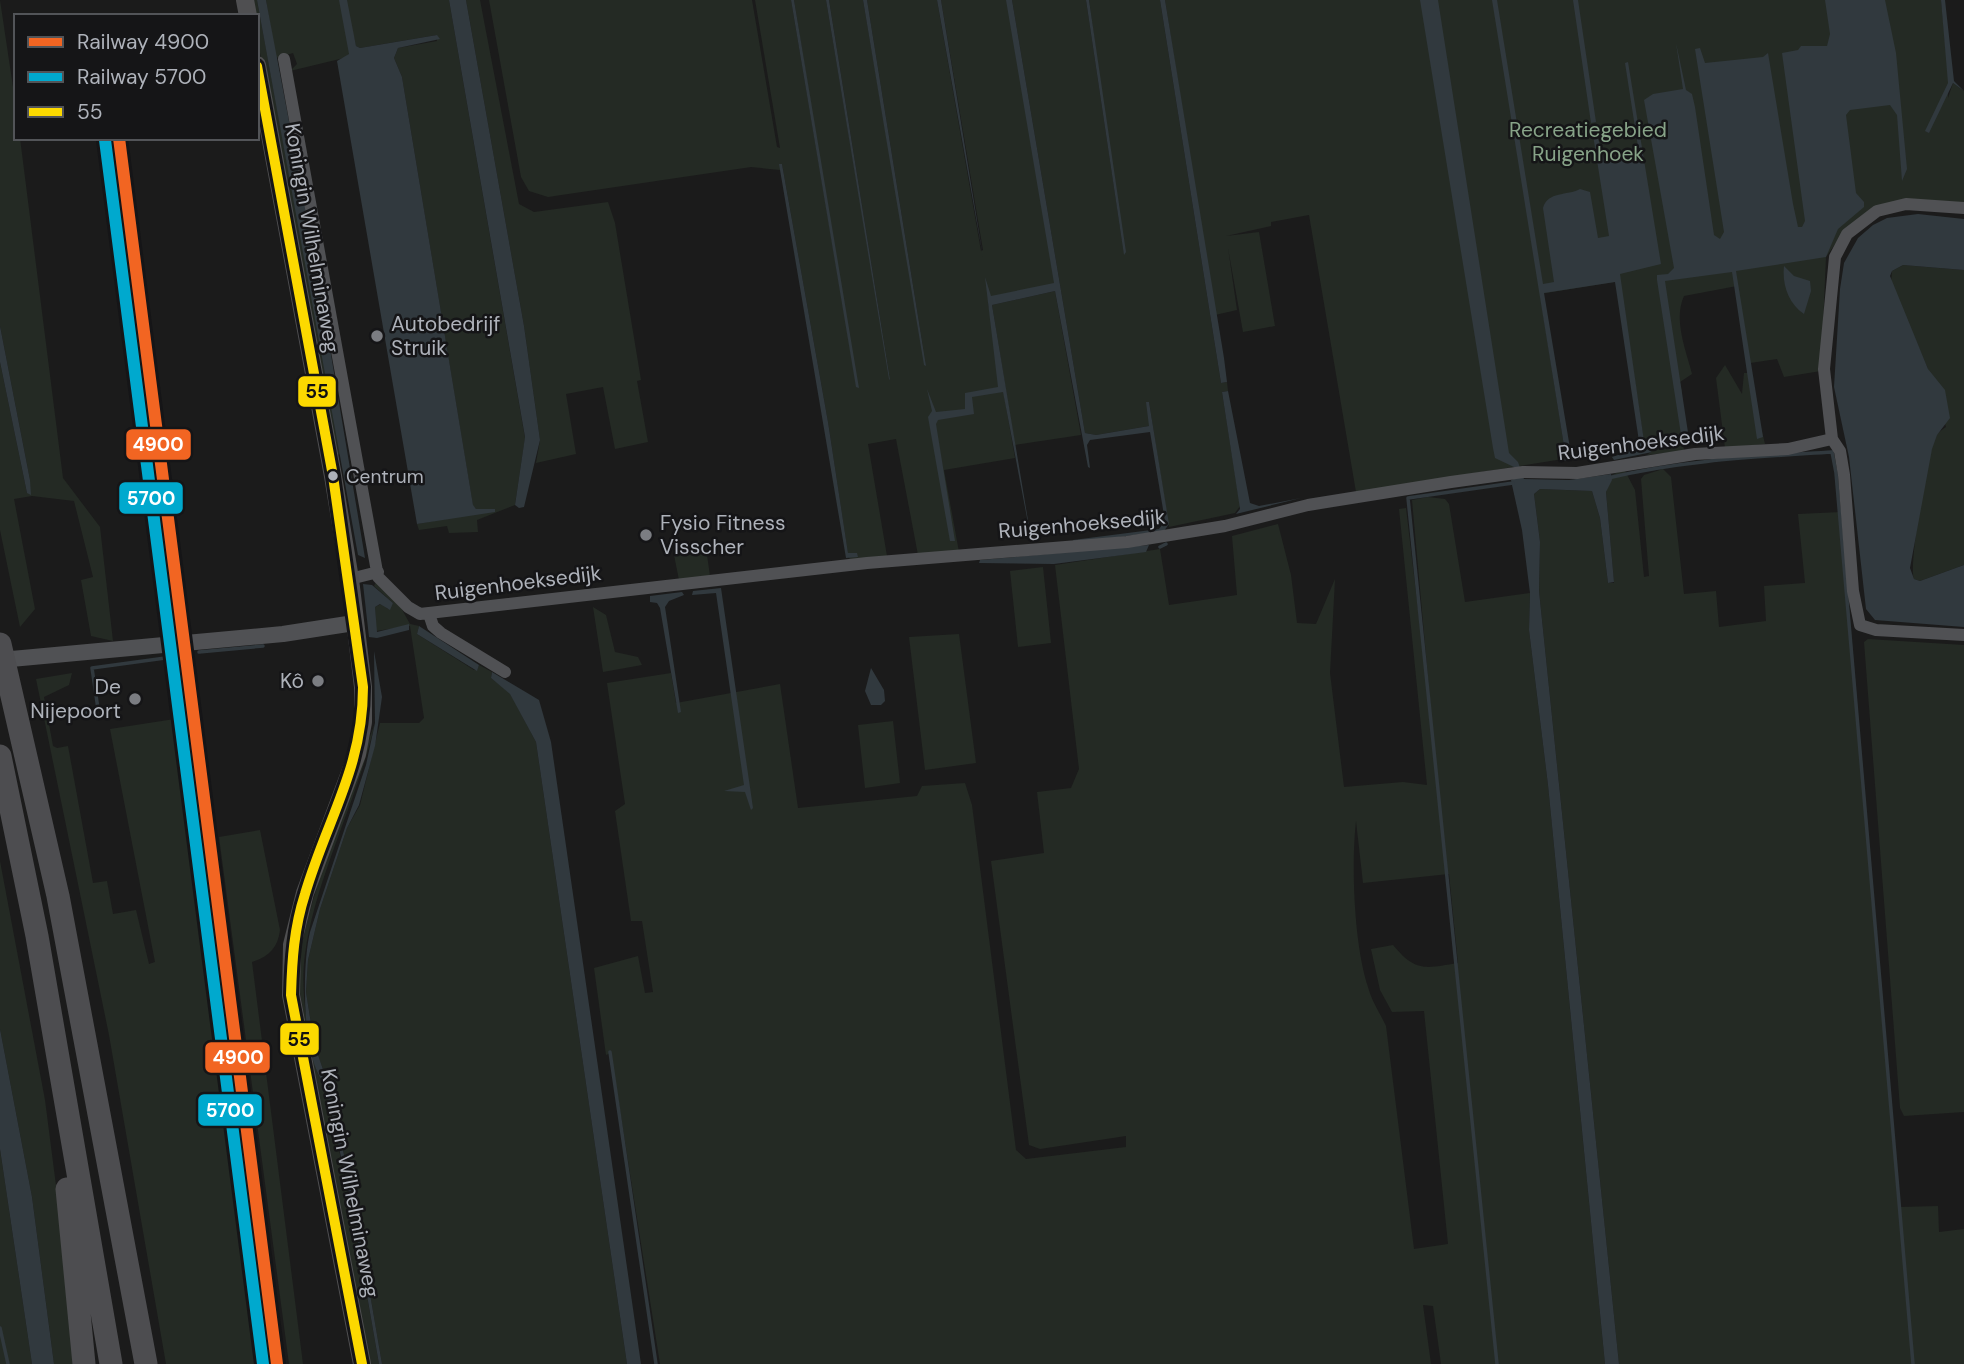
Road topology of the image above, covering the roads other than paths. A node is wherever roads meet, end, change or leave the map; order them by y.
1 (284, 59) dead end
2 (259, 76) edge
3 (1964, 208) edge
4 (1832, 439) junction
5 (378, 572) junction
6 (350, 579) junction
7 (429, 614) junction
8 (354, 623) junction
9 (1964, 635) edge
10 (0, 645) edge
11 (0, 660) edge
12 (505, 672) dead end
13 (0, 756) edge
14 (67, 1118) junction
15 (84, 1364) edge
16 (111, 1364) edge
17 (146, 1364) edge
18 (362, 1364) edge

1 - 5 street, Koningin Wilhelminaweg
2 - 6 main road, Koningin Wilhelminaweg
3 - 4 street
4 - 7 street, Ruigenhoeksedijk
4 - 9 street
5 - 6 street
5 - 7 street, Ruigenhoeksedijk
6 - 8 main road, Koningin Wilhelminaweg
7 - 12 street
8 - 11 street
8 - 18 main road, Koningin Wilhelminaweg
10 - 17 highway
13 - 14 highway
14 - 15 highway
14 - 16 highway

